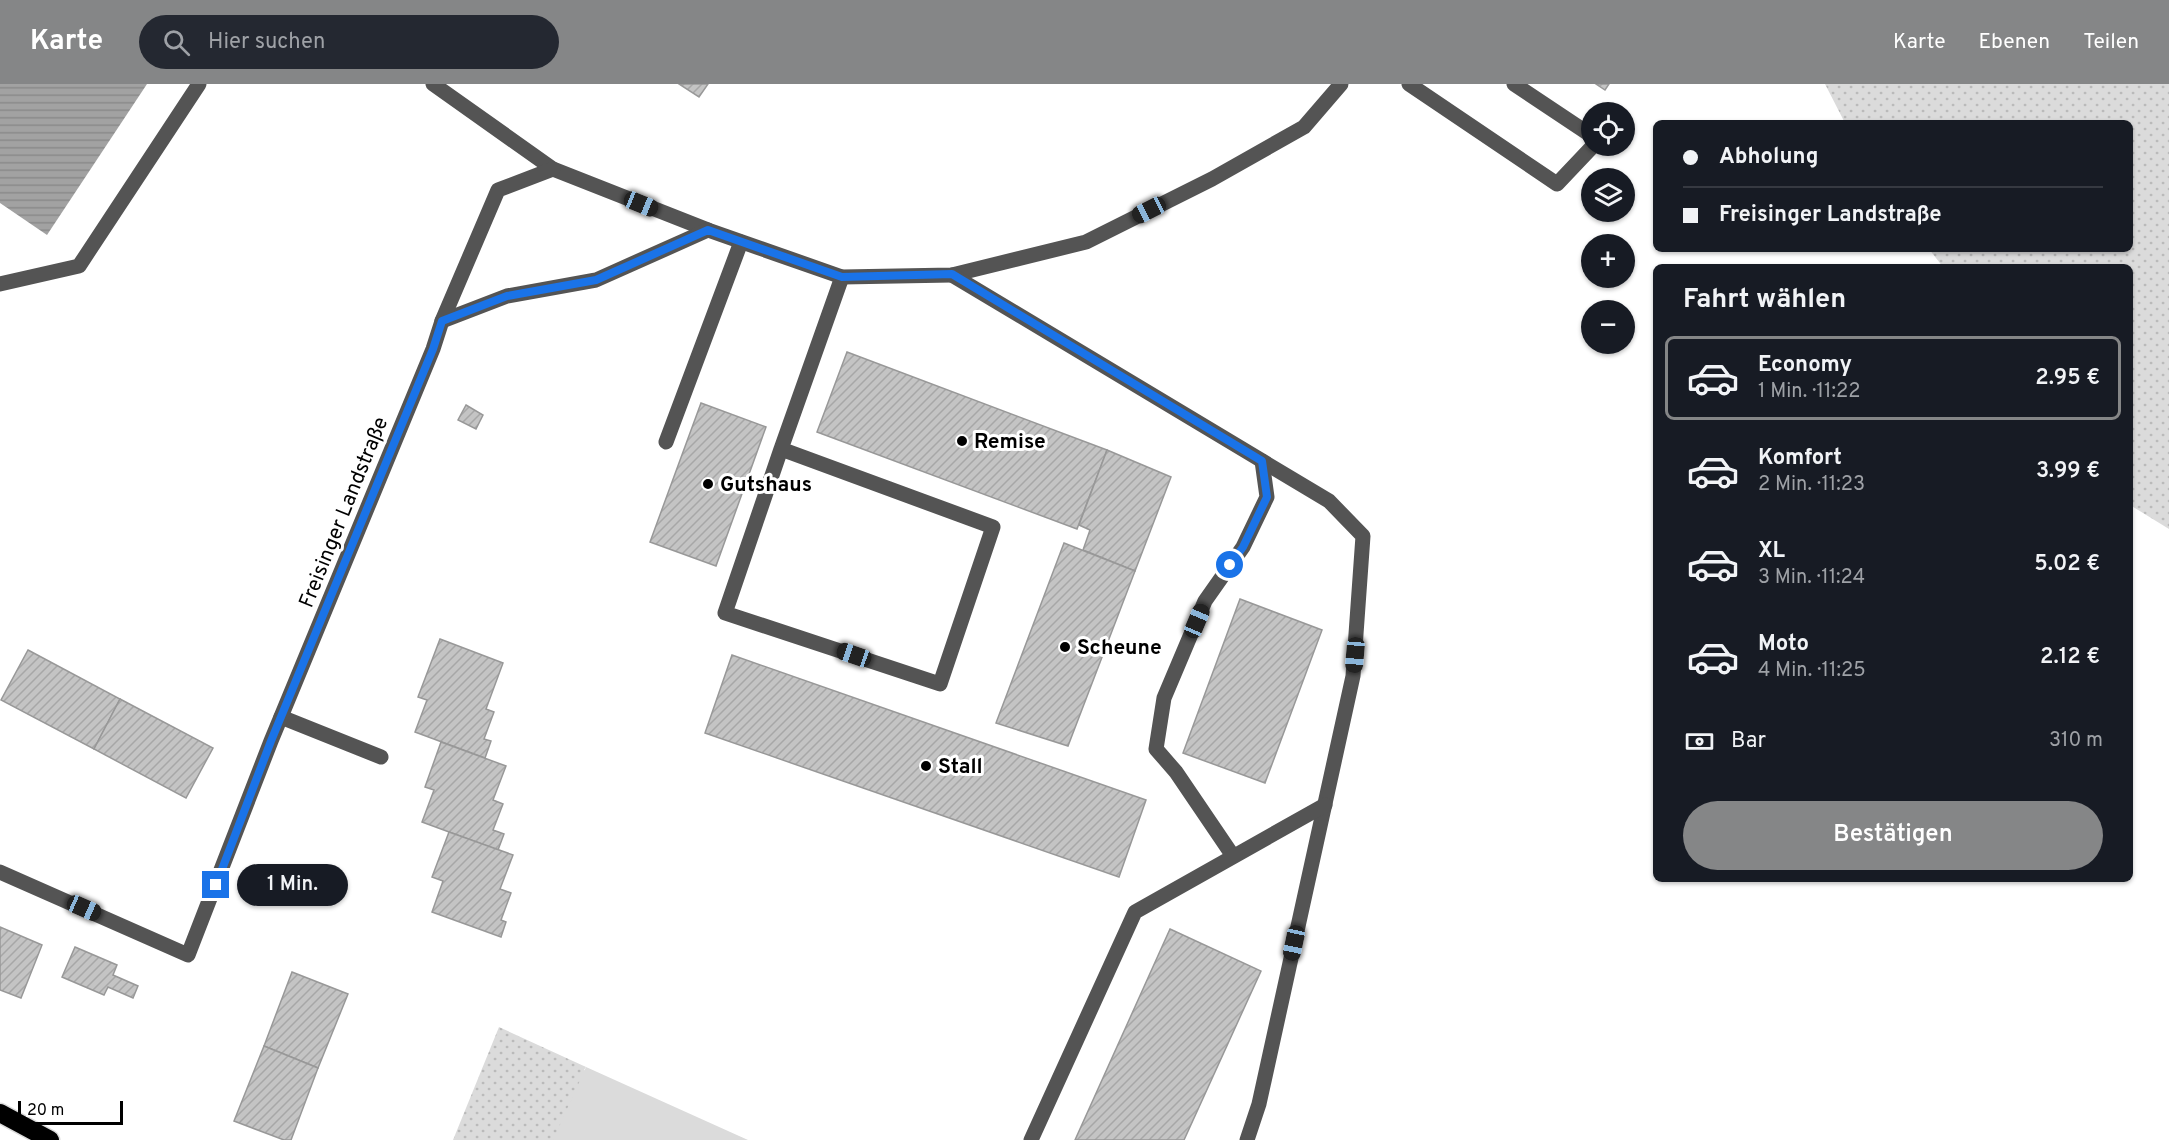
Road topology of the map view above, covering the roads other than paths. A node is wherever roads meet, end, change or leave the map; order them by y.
1 (199, 84) edge
2 (433, 84) edge
3 (1341, 84) edge
4 (1409, 84) edge
5 (1514, 84) edge
6 (1581, 129) edge
7 (1584, 156) edge
8 (553, 169) junction
9 (708, 230) junction
10 (741, 242) junction
11 (952, 274) junction
12 (842, 277) junction
13 (0, 284) edge
14 (442, 321) junction
15 (666, 442) dead end
16 (782, 449) junction
17 (1262, 461) junction
18 (281, 717) junction
19 (381, 757) dead end
20 (1325, 805) junction
21 (1233, 856) junction
22 (0, 872) edge
23 (0, 1113) edge
24 (50, 1140) edge
25 (1031, 1140) edge
26 (1247, 1140) edge

1 - 13 lane
2 - 8 lane
3 - 11 lane
4 - 7 lane
5 - 6 lane
8 - 9 lane
8 - 14 lane, Freisinger Landstraße
9 - 10 lane
9 - 14 lane
10 - 12 lane
10 - 15 lane
11 - 12 lane
11 - 17 lane
12 - 16 lane
14 - 18 lane, Freisinger Landstraße
16 - 16 lane
17 - 20 lane
17 - 21 lane
18 - 19 lane
18 - 22 lane, Freisinger Landstraße
20 - 21 lane
20 - 26 lane
21 - 25 lane
23 - 24 highway

